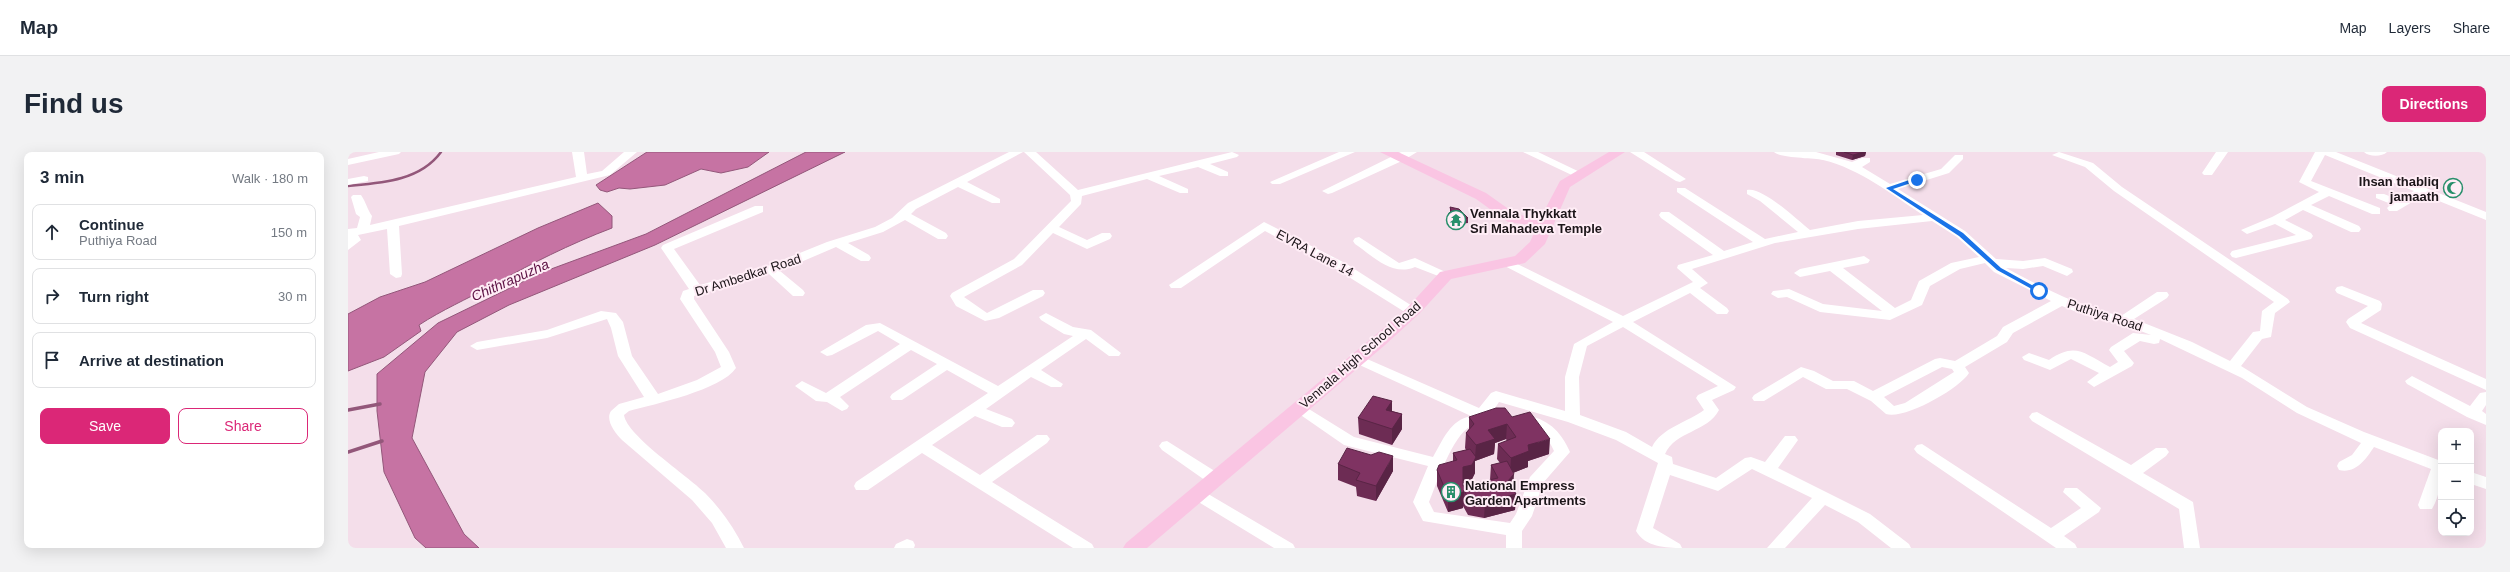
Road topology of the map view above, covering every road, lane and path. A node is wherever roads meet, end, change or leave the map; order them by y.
1 (395, 152) edge
2 (578, 152) edge
3 (631, 152) edge
4 (1017, 152) edge
5 (1030, 152) edge
6 (1349, 152) edge
7 (1530, 152) edge
8 (1618, 152) edge
9 (1636, 152) edge
10 (1780, 152) edge
11 (2222, 152) edge
12 (2321, 152) edge
13 (2326, 152) edge
14 (2370, 152) edge
15 (2381, 152) edge
16 (2056, 153) edge
17 (1234, 155) dead end
18 (1399, 155) edge
19 (1959, 157) dead end
20 (1866, 160) dead end
21 (348, 162) edge
22 (1200, 163) junction
23 (1852, 167) junction
24 (2208, 173) dead end
25 (1224, 174) dead end
26 (1580, 175) junction
27 (1151, 177) junction
28 (364, 179) dead end
29 (582, 179) junction
30 (348, 182) edge
31 (957, 182) junction
32 (1276, 182) dead end
33 (1888, 188) junction
34 (1328, 191) dead end
35 (1184, 192) dead end
36 (1751, 192) dead end
37 (2327, 192) junction
38 (2422, 192) junction
39 (1076, 194) junction
40 (2380, 196) dead end
41 (357, 197) dead end
42 (996, 201) dead end
43 (2303, 206) junction
44 (759, 210) dead end
45 (2376, 211) dead end
46 (905, 215) junction
47 (1665, 215) dead end
48 (2486, 216) edge
49 (1936, 217) junction
50 (2276, 220) junction
51 (1547, 222) junction
52 (393, 224) junction
53 (1052, 228) junction
54 (2355, 229) dead end
55 (2247, 230) dead end
56 (354, 232) edge
57 (1809, 235) junction
58 (942, 236) dead end
59 (1106, 236) dead end
60 (1358, 242) dead end
61 (838, 243) junction
62 (1763, 243) junction
63 (348, 246) edge
64 (2236, 254) dead end
65 (1721, 255) junction
66 (865, 258) dead end
67 (1864, 260) dead end
68 (1991, 261) junction
69 (1505, 263) junction
70 (1832, 266) junction
71 (771, 270) junction
72 (1800, 272) dead end
73 (2067, 272) dead end
74 (396, 274) dead end
75 (1446, 275) junction
76 (1176, 285) dead end
77 (1690, 287) junction
78 (697, 290) junction
79 (2342, 290) dead end
80 (798, 293) dead end
81 (1038, 293) dead end
82 (1778, 294) dead end
83 (2162, 295) dead end
84 (2060, 301) junction
85 (1413, 311) junction
86 (1722, 311) dead end
87 (1894, 314) junction
88 (1046, 316) dead end
89 (1622, 321) junction
90 (2122, 321) junction
91 (1086, 333) junction
92 (2163, 335) junction
93 (910, 344) junction
94 (476, 346) dead end
95 (827, 352) dead end
96 (1114, 353) dead end
97 (2029, 357) dead end
98 (1358, 359) junction
99 (947, 364) junction
100 (1957, 366) junction
101 (2232, 368) junction
102 (1030, 370) junction
103 (2110, 373) junction
104 (2412, 381) dead end
105 (2094, 382) dead end
106 (1056, 384) dead end
107 (2486, 385) edge
108 (802, 386) dead end
109 (997, 392) junction
110 (1875, 396) junction
111 (2486, 396) edge
112 (896, 397) dead end
113 (1759, 398) dead end
114 (653, 400) junction
115 (973, 409) junction
116 (1298, 409) junction
117 (2472, 414) junction
118 (1573, 418) junction
119 (2037, 418) dead end
120 (2486, 420) edge
121 (1006, 423) dead end
122 (1042, 439) dead end
123 (1790, 440) dead end
124 (2371, 440) junction
125 (922, 446) junction
126 (1166, 446) dead end
127 (1922, 449) dead end
128 (2161, 452) dead end
129 (1660, 462) junction
130 (1437, 463) junction
131 (2345, 466) dead end
132 (2438, 466) edge
133 (1768, 470) junction
134 (2438, 472) edge
135 (2131, 473) junction
136 (1216, 479) junction
137 (2474, 479) edge
138 (980, 482) junction
139 (2486, 483) edge
140 (862, 486) dead end
141 (2071, 492) dead end
142 (1198, 494) junction
143 (1823, 497) junction
144 (2426, 504) dead end
145 (1514, 530) junction
146 (2051, 536) junction
147 (736, 548) edge
148 (1086, 548) edge
149 (1132, 548) edge
150 (1287, 548) edge
151 (1514, 548) edge
152 (1674, 548) edge
153 (1775, 548) edge
154 (1903, 548) edge
155 (2069, 548) edge
156 (2192, 548) edge

1 - 21 street
2 - 29 street
3 - 29 street
4 - 31 street, Dr Ambedkar Road
5 - 39 street
6 - 32 street
7 - 26 street
8 - 26 main road
9 - 62 street
10 - 23 street, Puthiya Road
11 - 24 street
12 - 37 street
13 - 38 street
14 - 15 street
16 - 101 street
17 - 22 street
18 - 34 street
18 - 51 main road
19 - 33 street
20 - 23 street
22 - 25 street
22 - 27 street
23 - 33 street, Puthiya Road
26 - 51 main road
27 - 35 street
27 - 39 street
28 - 30 street
29 - 52 street
31 - 42 street
31 - 46 street, Dr Ambedkar Road
33 - 49 street, Puthiya Road
36 - 57 street
37 - 43 street
37 - 45 street
38 - 40 street
38 - 48 street
39 - 53 street
41 - 56 street
43 - 50 street
43 - 54 street
44 - 78 street
46 - 58 street
46 - 61 street, Dr Ambedkar Road
47 - 65 street
49 - 57 street
49 - 68 street, Puthiya Road
50 - 55 street
50 - 64 street
51 - 69 main road
52 - 56 street
52 - 74 street
53 - 59 street
53 - 81 street
56 - 63 street
57 - 62 street
60 - 75 street
61 - 66 street
61 - 71 street, Dr Ambedkar Road
62 - 65 street
65 - 77 street
67 - 70 street
68 - 73 street
68 - 84 street, Puthiya Road
68 - 87 street
69 - 75 main road
69 - 89 street
70 - 72 street
70 - 87 street
71 - 78 street, Dr Ambedkar Road
71 - 80 street
75 - 85 main road, Vennala High School Road
76 - 85 street, EVRA Lane 14
77 - 86 street
77 - 89 street
78 - 114 street, Dr Ambedkar Road
79 - 107 street
82 - 87 street
83 - 90 street
84 - 90 street, Puthiya Road
84 - 100 street
85 - 98 main road, Vennala High School Road
88 - 91 street
89 - 118 street
89 - 129 street
90 - 92 street, Puthiya Road
91 - 96 street
91 - 102 street
92 - 101 street, Puthiya Road
92 - 103 street
93 - 95 street
93 - 99 street
93 - 108 street
94 - 114 street
97 - 103 street
98 - 116 main road, Vennala High School Road
98 - 118 street
99 - 109 street
99 - 112 street
100 - 110 street
100 - 110 street
101 - 124 street, Puthiya Road
102 - 106 street
102 - 109 street
103 - 105 street
104 - 117 street
109 - 115 street
110 - 113 street
111 - 117 street
114 - 147 street
115 - 121 street
115 - 125 street
116 - 130 street
116 - 136 main road, Vennala High School Road
117 - 120 street
118 - 129 street
119 - 135 street
122 - 138 street
123 - 133 street
124 - 131 street
124 - 132 street, Puthiya Road
125 - 138 street
125 - 140 street
126 - 136 street
127 - 146 street
128 - 135 street
129 - 133 street
129 - 152 street
130 - 145 street
130 - 145 street
133 - 143 street
134 - 144 street
135 - 156 street
136 - 142 main road, Vennala High School Road
137 - 139 street
138 - 148 street
141 - 146 street
142 - 149 main road, Vennala High School Road
142 - 150 street
143 - 153 street
143 - 154 street
145 - 151 street
146 - 155 street

